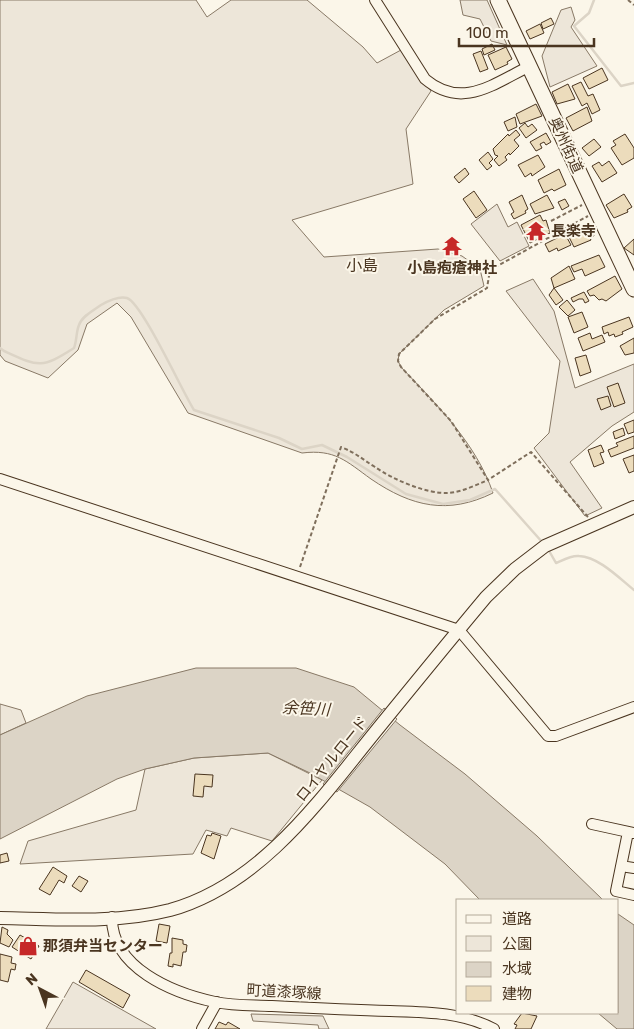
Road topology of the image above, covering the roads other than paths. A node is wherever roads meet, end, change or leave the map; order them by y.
1 (376, 0) edge
2 (498, 0) edge
3 (530, 66) junction
4 (634, 289) edge
5 (0, 479) edge
6 (634, 507) edge
7 (459, 630) junction
8 (634, 707) edge
9 (592, 824) dead end
10 (631, 833) edge
11 (620, 866) junction
12 (634, 868) edge
13 (634, 895) edge
14 (0, 918) edge
15 (112, 918) junction
16 (217, 1002) junction
17 (202, 1029) edge
18 (494, 1029) edge

1 - 3 street
2 - 3 highway, 奥州街道
3 - 4 highway, 奥州街道
5 - 7 street
6 - 7 main road, ロイヤルロード
7 - 8 street
7 - 15 main road, ロイヤルロード
9 - 10 street
10 - 11 street
11 - 12 street
11 - 13 street
14 - 15 main road, ロイヤルロード
15 - 16 street, 町道漆塚線
16 - 17 street
16 - 18 street, 町道漆塚線

